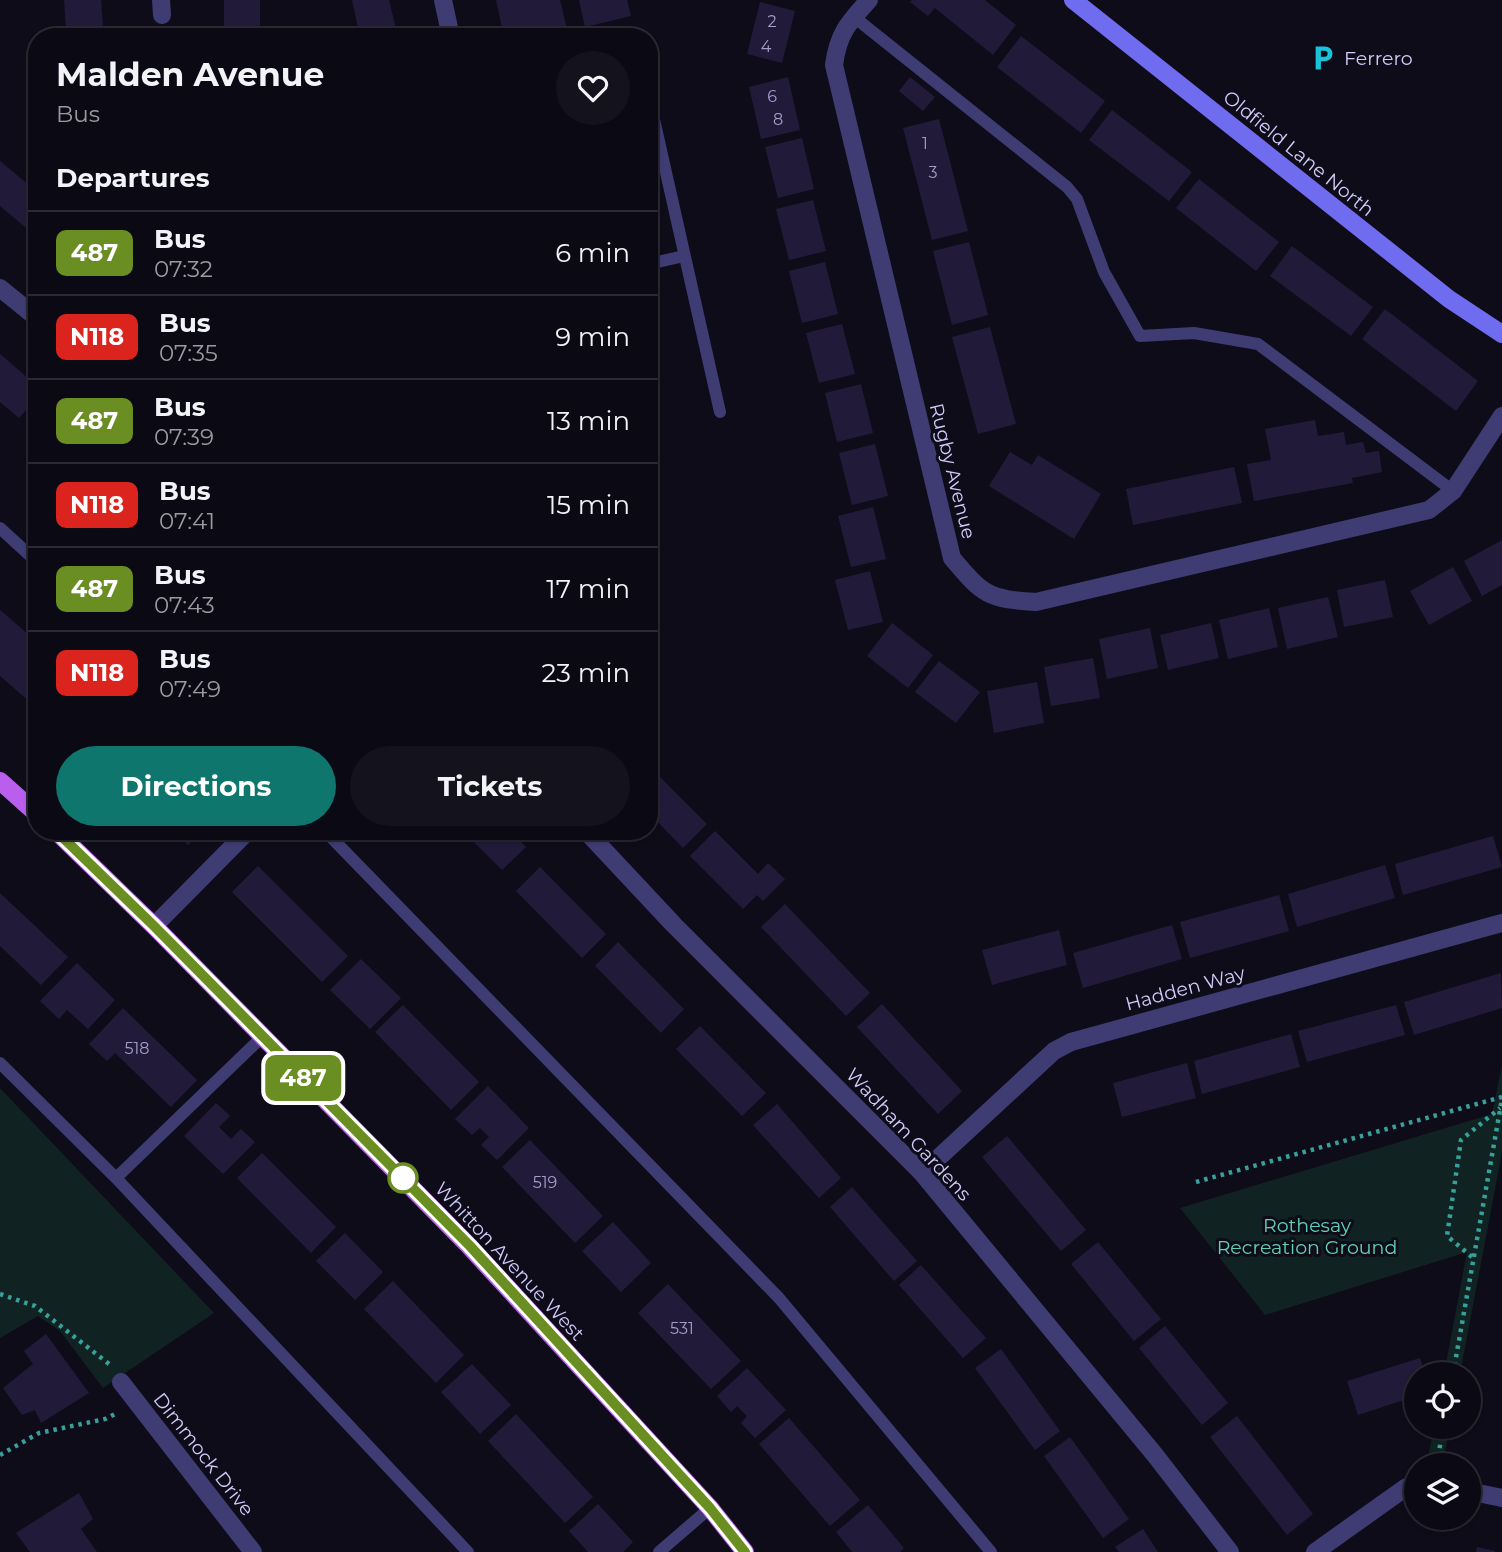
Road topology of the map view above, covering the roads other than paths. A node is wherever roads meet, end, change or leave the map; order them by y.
1 (443, 0) edge
2 (869, 0) edge
3 (1073, 0) edge
4 (854, 17) junction
5 (449, 28) edge
6 (658, 138) edge
7 (684, 256) junction
8 (658, 262) edge
9 (0, 288) edge
10 (28, 310) edge
11 (1502, 334) edge
12 (720, 412) dead end
13 (1502, 416) edge
14 (1454, 491) junction
15 (0, 528) edge
16 (28, 554) edge
17 (0, 780) edge
18 (28, 806) edge
19 (65, 840) edge
20 (239, 840) edge
21 (334, 840) edge
22 (595, 840) edge
23 (1502, 923) edge
24 (154, 926) junction
25 (263, 1036) junction
26 (0, 1063) edge
27 (922, 1173) junction
28 (116, 1178) junction
29 (121, 1382) road end
30 (1404, 1489) edge
31 (1481, 1494) edge
32 (1502, 1499) edge
33 (710, 1508) junction
34 (253, 1552) edge
35 (468, 1552) edge
36 (659, 1552) edge
37 (745, 1552) edge
38 (991, 1552) edge
39 (1230, 1552) edge
40 (1315, 1552) edge

1 - 5 street
2 - 4 street, Rugby Avenue
3 - 11 street, Oldfield Lane North
4 - 14 lane
4 - 14 street, Rugby Avenue
6 - 7 lane
7 - 8 lane
7 - 12 lane
9 - 10 street
13 - 14 street, Rugby Avenue
15 - 16 lane
17 - 18 main road
19 - 24 main road, Whitton Avenue West
20 - 24 street
21 - 38 lane
22 - 27 street, Wadham Gardens
23 - 27 street, Hadden Way
24 - 25 main road, Whitton Avenue West
25 - 28 lane
25 - 33 main road, Whitton Avenue West
26 - 28 lane
27 - 39 street, Wadham Gardens
28 - 35 lane
29 - 34 street, Dimmock Drive
30 - 40 street
31 - 32 street
33 - 36 lane
33 - 37 main road, Whitton Avenue West

